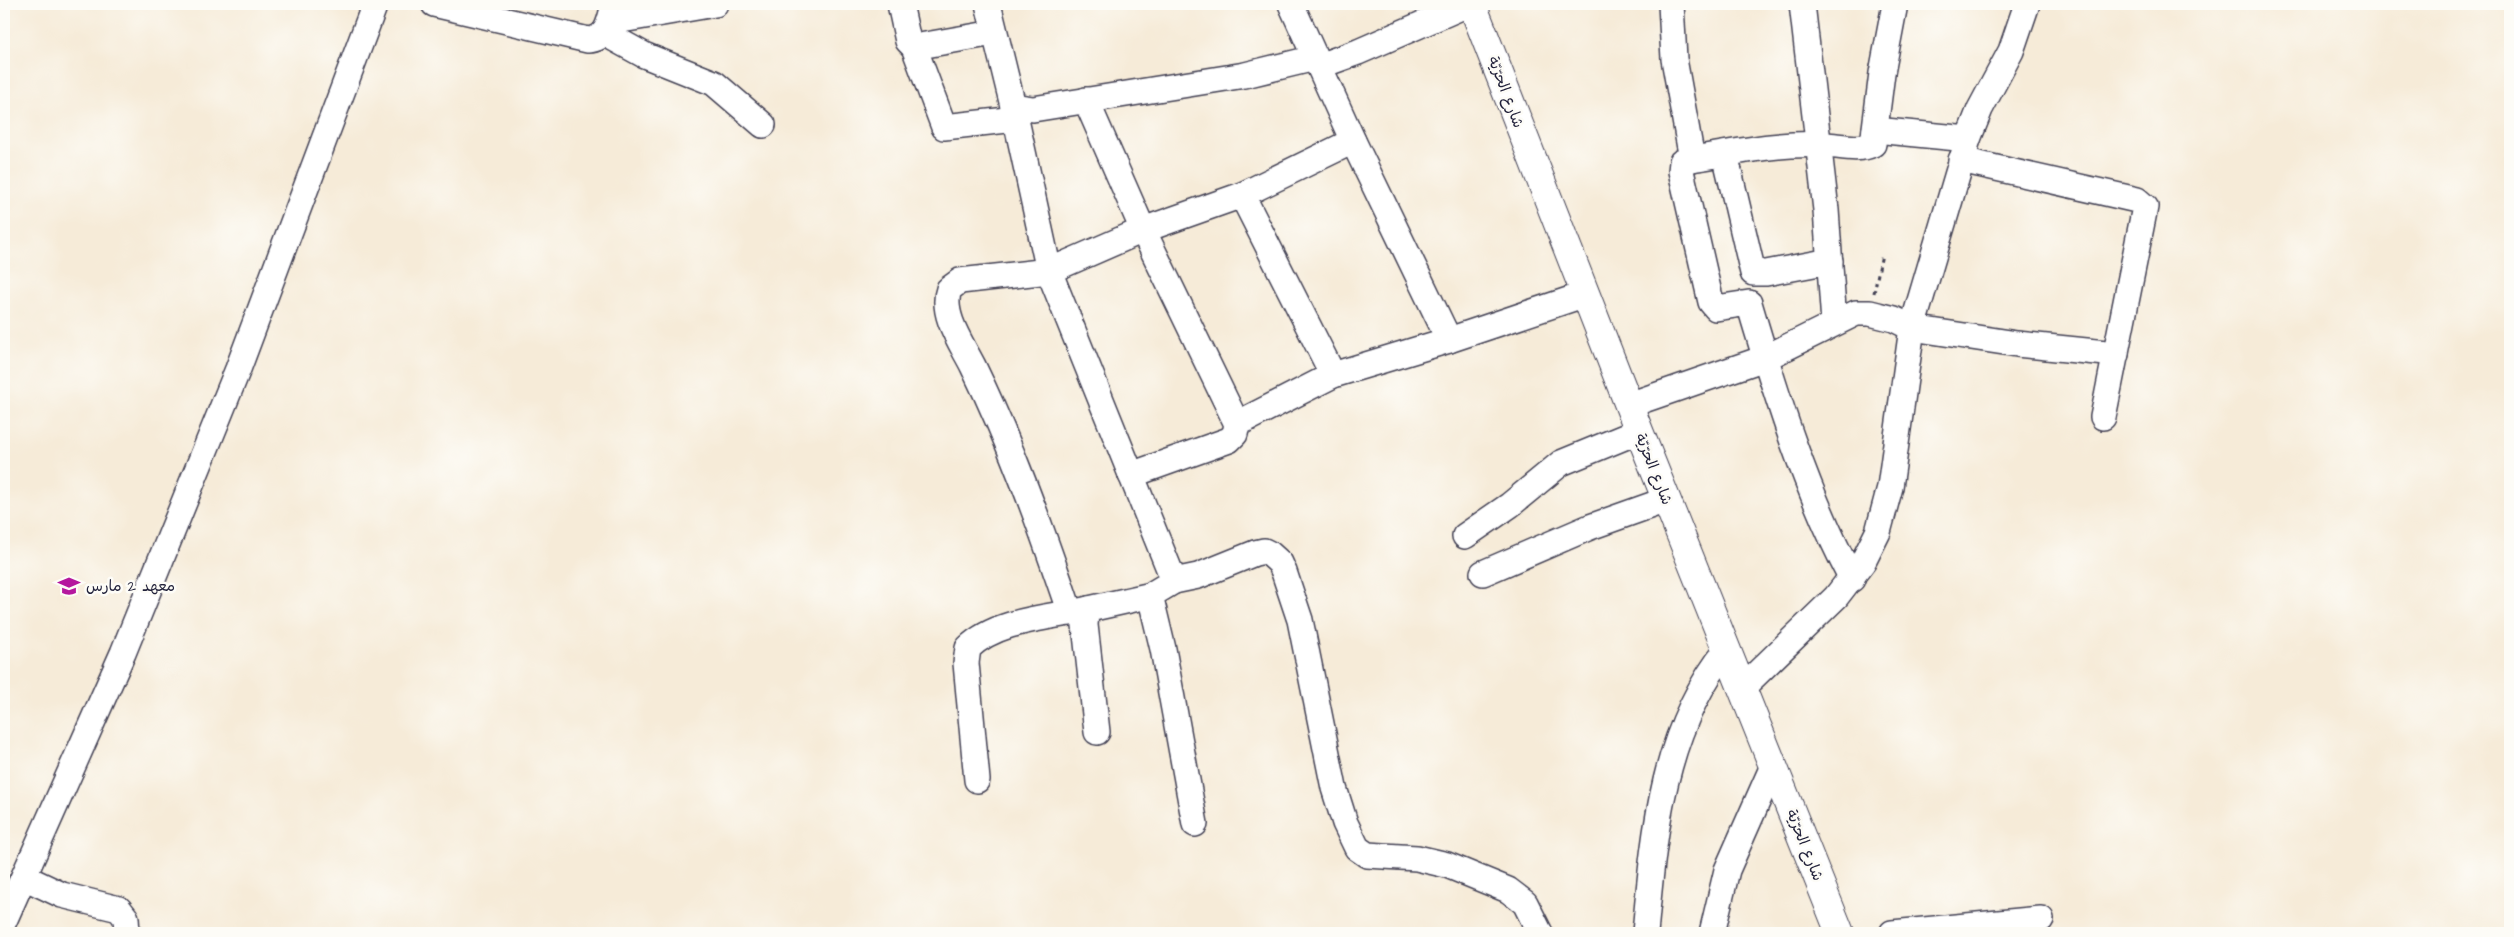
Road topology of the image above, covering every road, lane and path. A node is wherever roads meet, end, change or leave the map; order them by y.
1 (375, 4) edge
2 (434, 4) edge
3 (715, 4) edge
4 (900, 4) edge
5 (988, 4) edge
6 (1292, 4) edge
7 (1468, 4) edge
8 (1472, 4) edge
9 (1671, 4) edge
10 (1802, 4) edge
11 (1895, 4) edge
12 (2027, 4) edge
13 (609, 20) edge
14 (994, 33) junction
15 (914, 47) junction
16 (1317, 62) junction
17 (1086, 100) junction
18 (1014, 112) junction
19 (763, 125) dead end
20 (1875, 130) junction
21 (1353, 141) junction
22 (1818, 145) junction
23 (1964, 150) junction
24 (1725, 154) junction
25 (1692, 159) junction
26 (1242, 195) junction
27 (1143, 230) junction
28 (1882, 254) dead end
29 (1830, 261) junction
30 (1049, 271) junction
31 (1753, 273) junction
32 (1586, 294) junction
33 (1749, 303) junction
34 (1870, 313) junction
35 (1834, 323) junction
36 (1912, 328) junction
37 (1449, 340) junction
38 (2116, 354) junction
39 (1765, 358) junction
40 (1333, 375) junction
41 (1629, 405) junction
42 (2103, 418) dead end
43 (1237, 424) junction
44 (1639, 432) junction
45 (1132, 475) junction
46 (1666, 500) junction
47 (1465, 536) dead end
48 (1484, 573) dead end
49 (1852, 579) junction
50 (1174, 580) junction
51 (1152, 596) junction
52 (1080, 611) junction
53 (1727, 650) junction
54 (1742, 688) junction
55 (1097, 732) dead end
56 (1773, 766) junction
57 (977, 780) dead end
58 (1195, 824) dead end
59 (24, 877) junction
60 (2041, 919) dead end
61 (4, 922) edge
62 (127, 933) edge
63 (1540, 933) edge
64 (1645, 933) edge
65 (1712, 933) edge
66 (1840, 933) edge
67 (1892, 933) edge

1 - 59 street
2 - 13 street
3 - 13 street
4 - 15 street
5 - 14 street
6 - 16 street
7 - 16 street
8 - 32 main road, شارع الحرّيّة
9 - 25 street
10 - 22 street
11 - 20 street
12 - 23 street
13 - 19 street
14 - 15 street
14 - 18 street
15 - 18 street
16 - 17 street
16 - 21 street
17 - 18 street
17 - 27 street
18 - 30 street
20 - 22 street
20 - 23 street
21 - 26 street
21 - 37 street
22 - 24 street
22 - 29 street
23 - 36 street
23 - 38 street
24 - 25 street
24 - 31 street
25 - 33 street
26 - 27 street
26 - 40 street
27 - 30 street
27 - 43 street
28 - 34 path
29 - 31 street
29 - 35 street
30 - 45 street
30 - 52 street
31 - 33 street
32 - 37 street
32 - 41 main road, شارع الحرّيّة
33 - 39 street
34 - 35 street
34 - 36 street
35 - 39 street
36 - 38 street
36 - 49 street
37 - 40 street
38 - 42 street
39 - 41 street
39 - 49 street
40 - 43 street
41 - 44 main road, شارع الحرّيّة
43 - 45 street
44 - 46 main road, شارع الحرّيّة
44 - 47 street
45 - 50 street
46 - 48 street
46 - 53 main road, شارع الحرّيّة
49 - 54 street
50 - 51 street
50 - 63 street
51 - 52 street
51 - 58 street
52 - 55 street
52 - 57 street
53 - 54 main road, شارع الحرّيّة
53 - 64 street
54 - 56 main road, شارع الحرّيّة
56 - 65 street
56 - 66 main road, شارع الحرّيّة
59 - 61 street
59 - 62 street
60 - 67 street

